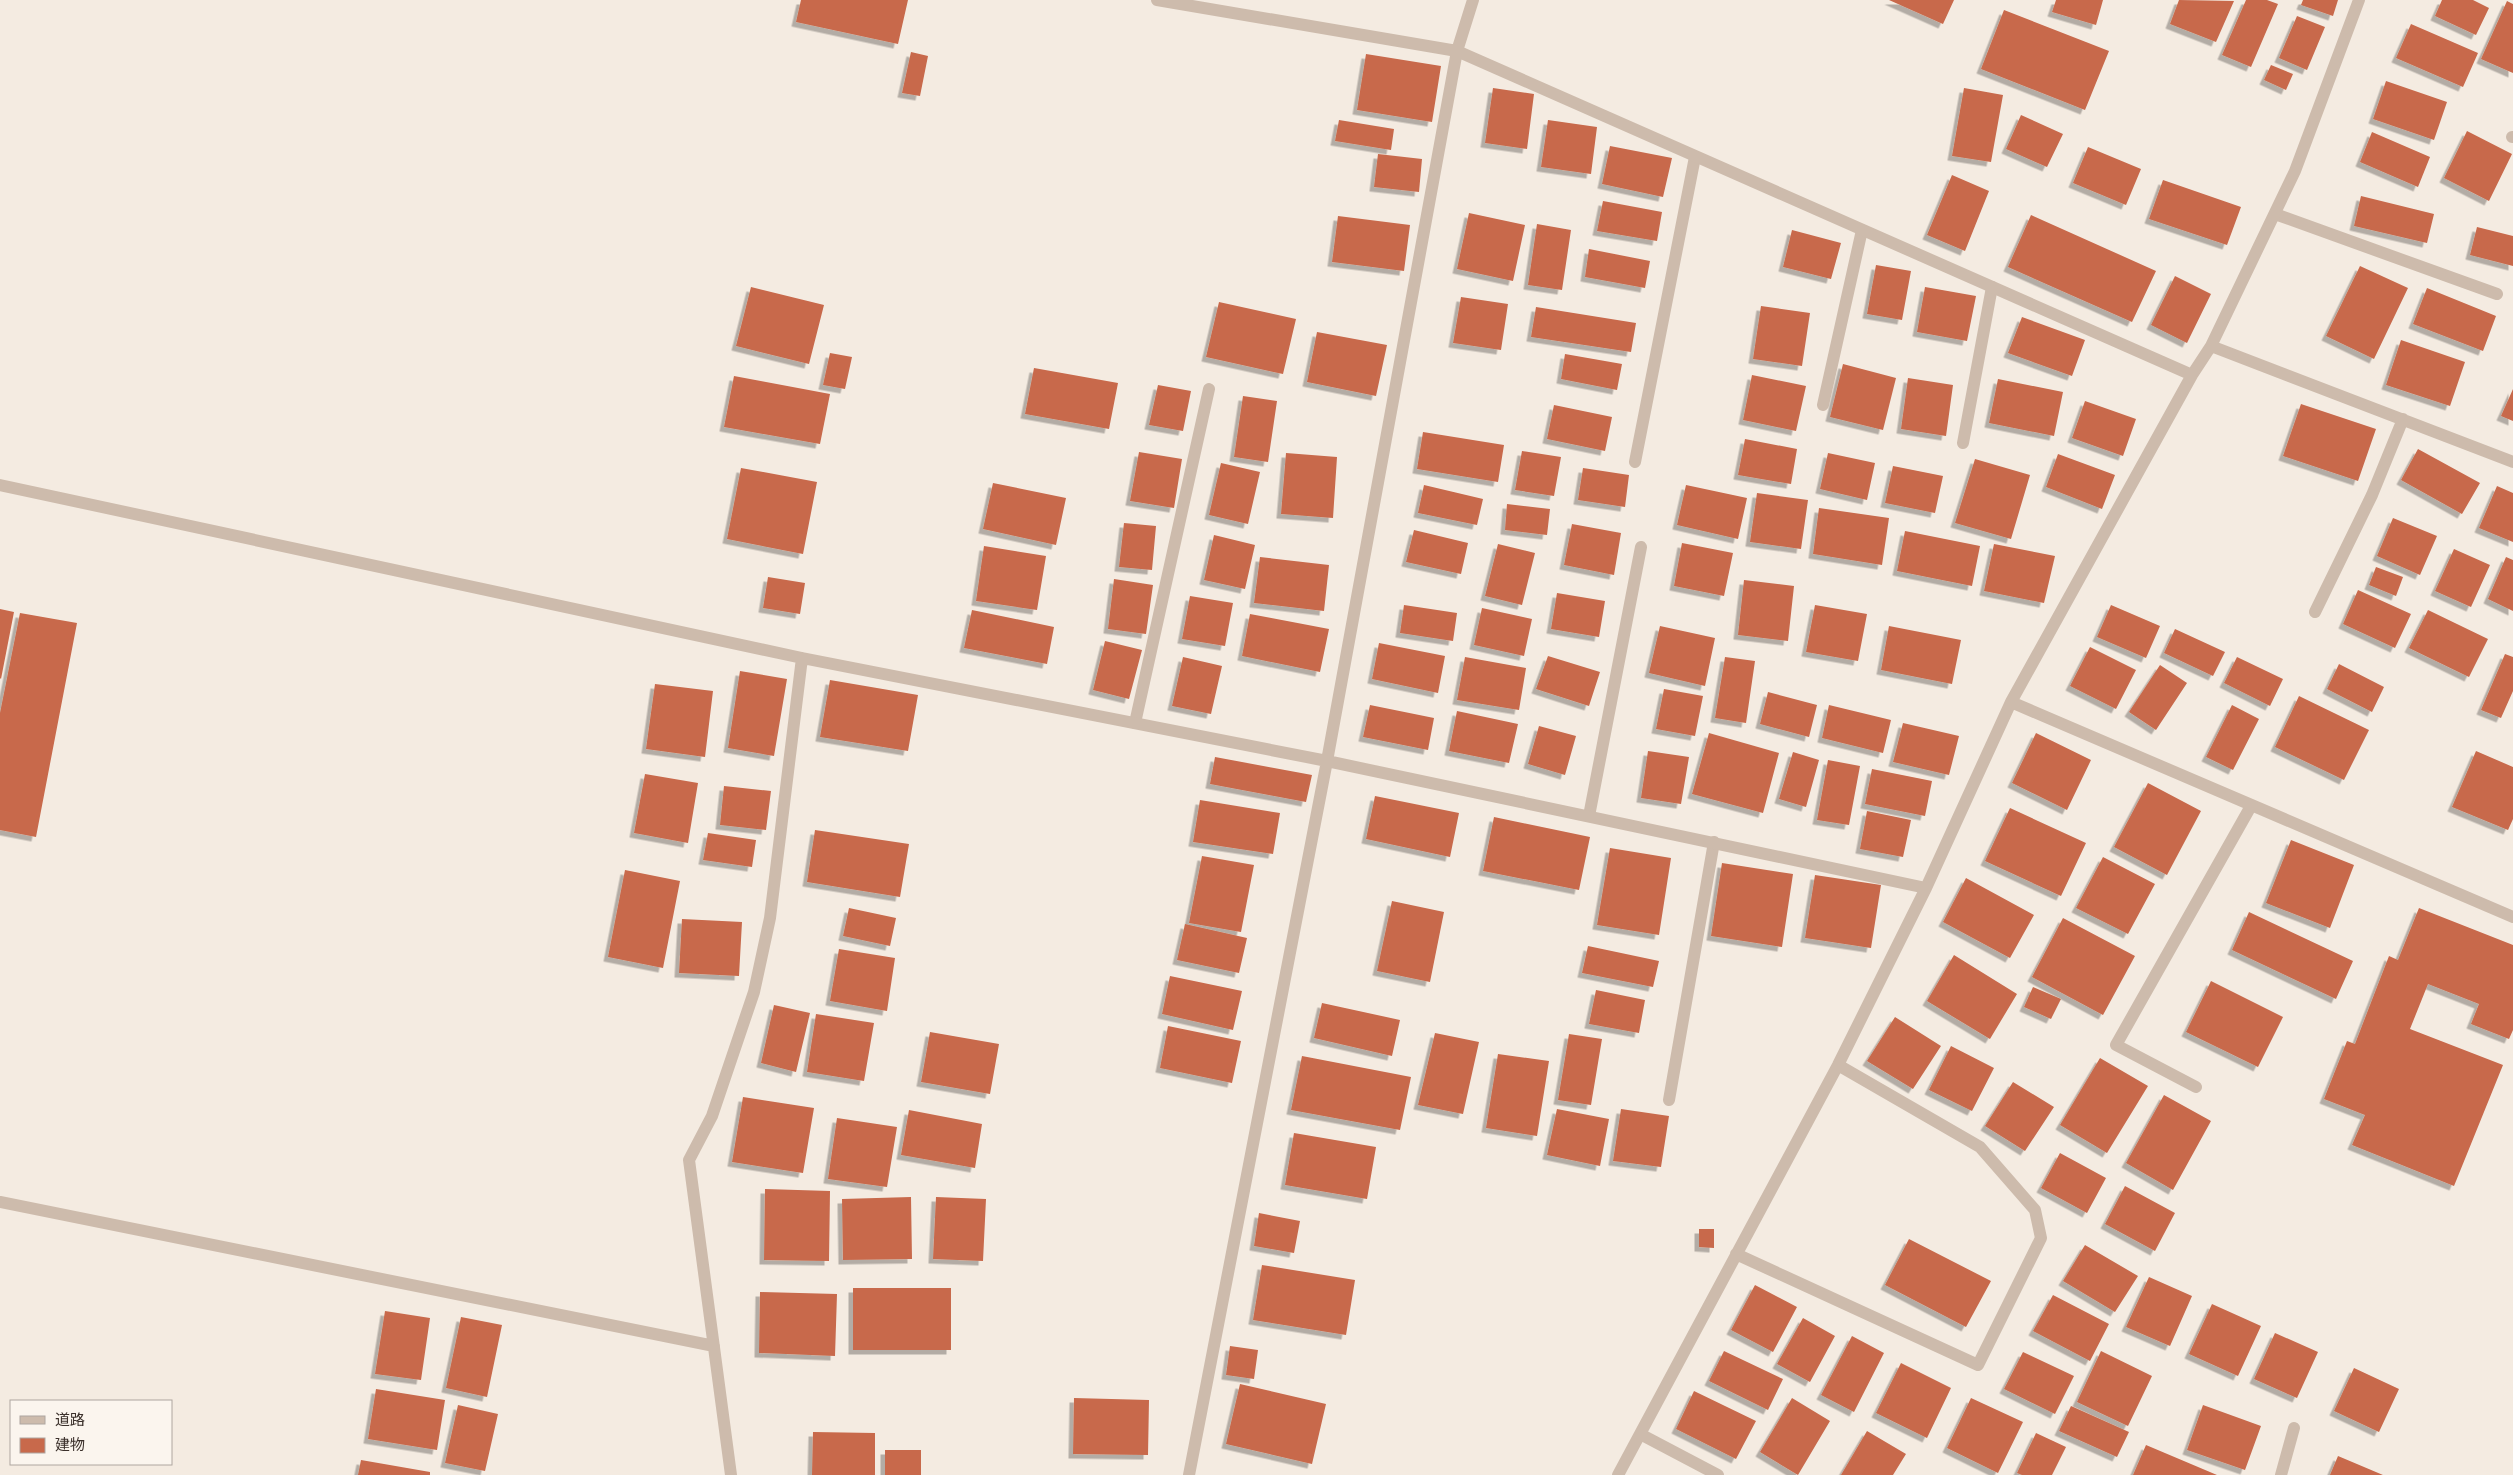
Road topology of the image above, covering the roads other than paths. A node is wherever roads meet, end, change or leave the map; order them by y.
1 (1157, 0) edge
2 (1473, 0) edge
3 (2359, 0) edge
4 (1456, 52) junction
5 (1695, 157) junction
6 (2274, 214) junction
7 (1862, 230) junction
8 (1992, 287) junction
9 (2497, 294) dead end
10 (2211, 346) junction
11 (2192, 375) junction
12 (1209, 389) dead end
13 (1823, 405) dead end
14 (2403, 419) junction
15 (1963, 443) dead end
16 (1635, 462) dead end
17 (2513, 462) edge
18 (0, 485) edge
19 (1641, 547) dead end
20 (2315, 612) dead end
21 (802, 658) junction
22 (2011, 702) junction
23 (1135, 723) junction
24 (1327, 761) junction
25 (2252, 806) junction
26 (1589, 816) junction
27 (1714, 842) junction
28 (1926, 888) junction
29 (2513, 917) edge
30 (1838, 1065) junction
31 (2196, 1087) dead end
32 (1669, 1100) dead end
33 (0, 1202) edge
34 (1736, 1254) junction
35 (714, 1346) junction
36 (2294, 1428) dead end
37 (1642, 1435) junction
38 (731, 1475) edge
39 (1189, 1475) edge
40 (1618, 1475) edge
41 (1718, 1475) edge
42 (2281, 1475) edge

1 - 4 street
2 - 4 street
3 - 6 street
4 - 5 street
4 - 24 street
5 - 7 street
5 - 16 street
6 - 9 street
6 - 10 street
7 - 8 street
7 - 13 street
8 - 11 street
8 - 15 street
10 - 11 street
10 - 14 street
11 - 22 street
12 - 23 street
14 - 17 street
14 - 20 street
18 - 21 street
19 - 26 street
21 - 23 street
21 - 35 street
22 - 25 street
22 - 28 street
23 - 24 street
24 - 26 street
24 - 39 street
25 - 29 street
25 - 31 street
26 - 27 street
27 - 28 street
27 - 32 street
28 - 30 street
30 - 34 street
30 - 34 street
33 - 35 street
34 - 37 street
35 - 38 street
36 - 42 street
37 - 40 street
37 - 41 street

